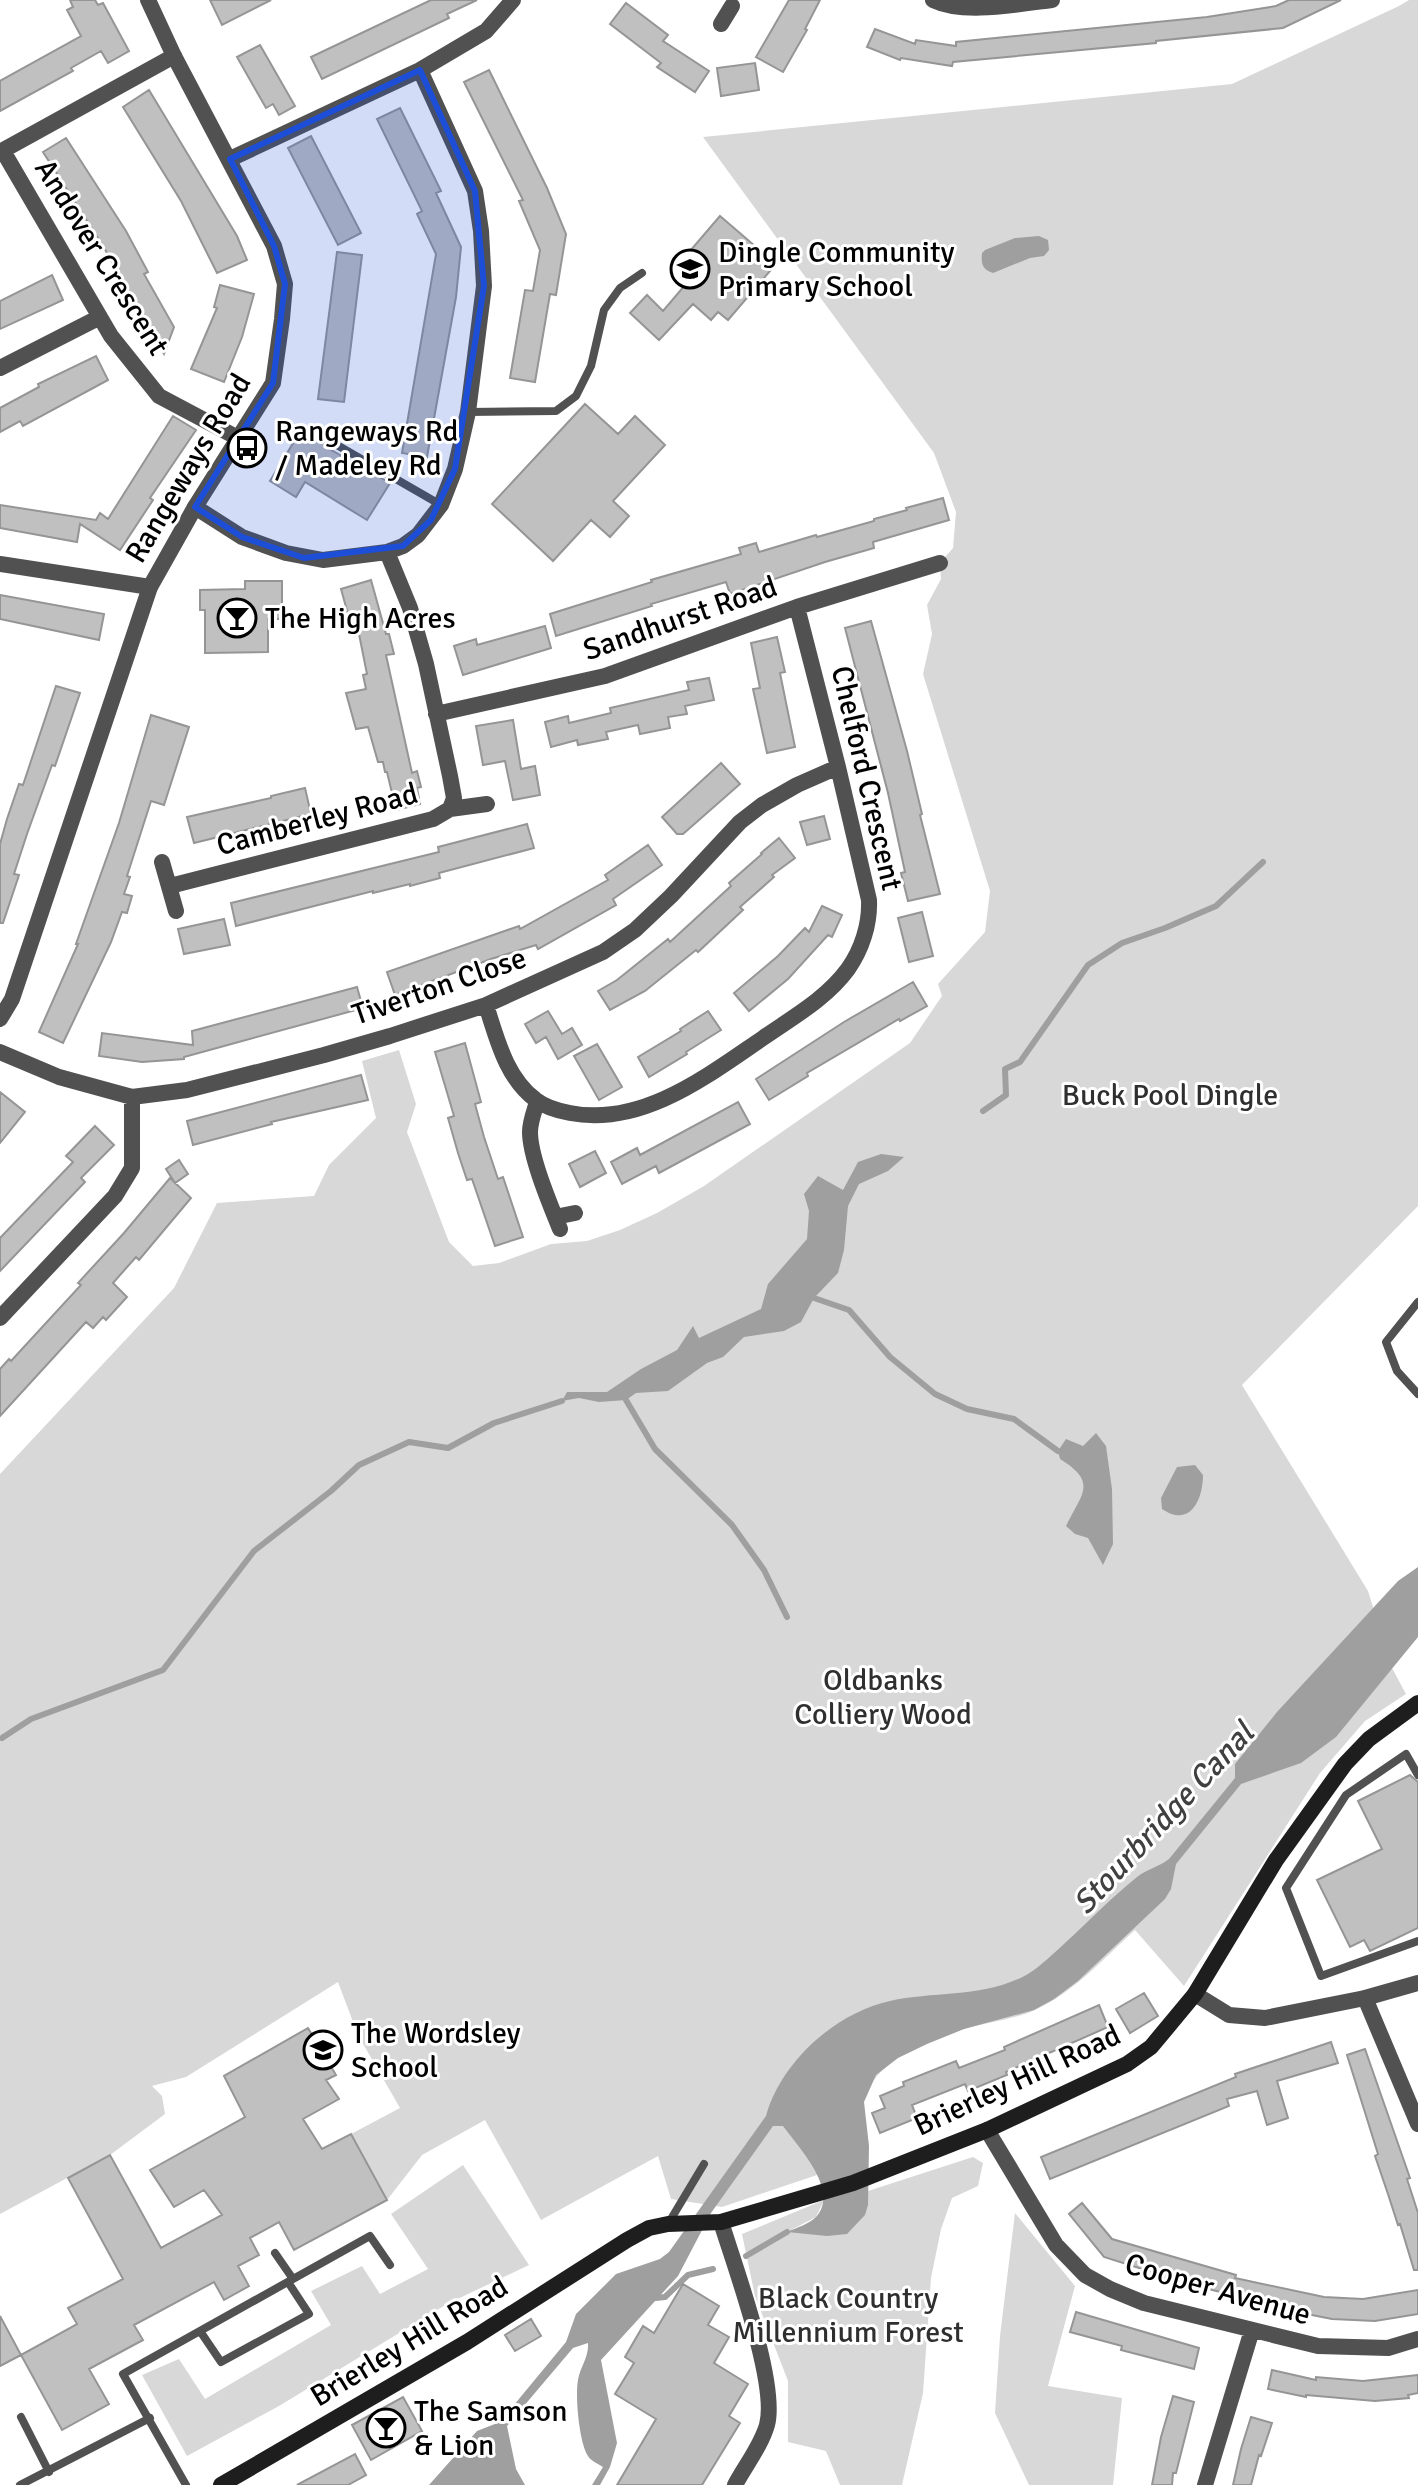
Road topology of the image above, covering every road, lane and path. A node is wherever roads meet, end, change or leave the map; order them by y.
1 (148, 0) edge
2 (513, 0) edge
3 (933, 0) edge
4 (1052, 0) edge
5 (731, 2) edge
6 (721, 24) dead end
7 (174, 56) junction
8 (420, 70) junction
9 (1, 152) edge
10 (230, 159) junction
11 (642, 273) dead end
12 (100, 317) junction
13 (0, 368) edge
14 (468, 412) junction
15 (238, 438) junction
16 (330, 441) dead end
17 (441, 505) junction
18 (195, 507) junction
19 (387, 552) junction
20 (940, 563) dead end
21 (0, 564) edge
22 (150, 587) junction
23 (797, 607) junction
24 (436, 714) junction
25 (838, 767) junction
26 (487, 804) dead end
27 (450, 809) junction
28 (162, 862) dead end
29 (170, 886) junction
30 (176, 911) dead end
31 (486, 1005) junction
32 (0, 1019) edge
33 (0, 1052) edge
34 (132, 1097) junction
35 (537, 1102) junction
36 (575, 1213) dead end
37 (1418, 1302) edge
38 (0, 1318) edge
39 (1418, 1394) edge
40 (1418, 1703) edge
41 (1418, 1775) edge
42 (1418, 1941) edge
43 (1418, 1983) edge
44 (1195, 1994) junction
45 (1365, 1998) junction
46 (1418, 2124) edge
47 (987, 2130) junction
48 (704, 2164) dead end
49 (718, 2223) junction
50 (668, 2224) junction
51 (275, 2253) dead end
52 (390, 2265) dead end
53 (291, 2281) junction
54 (1252, 2330) junction
55 (200, 2331) junction
56 (1418, 2339) edge
57 (21, 2417) dead end
58 (150, 2418) junction
59 (49, 2472) junction
60 (20, 2485) edge
61 (186, 2485) edge
62 (221, 2485) edge
63 (735, 2485) edge
64 (1205, 2485) edge

1 - 7 street, Rangeways Road
2 - 8 street
3 - 4 street
5 - 6 street
7 - 9 street
7 - 10 street, Rangeways Road
8 - 10 street
8 - 14 street
9 - 12 street, Andover Crescent
10 - 15 street, Rangeways Road
11 - 14 lane
12 - 13 street
12 - 15 street, Andover Crescent
14 - 17 street
15 - 18 street, Rangeways Road
16 - 17 lane
17 - 19 street
18 - 19 street
18 - 22 street, Rangeways Road
19 - 24 street, Camberley Road
20 - 23 street, Sandhurst Road
21 - 22 street
22 - 32 street, Rangeways Road
23 - 24 street, Sandhurst Road
23 - 25 street, Chelford Crescent
24 - 27 street, Camberley Road
25 - 31 street, Tiverton Close
25 - 35 street, Chelford Crescent
26 - 27 street
27 - 29 street, Camberley Road
28 - 29 street
29 - 30 street
31 - 34 street, Tiverton Close
31 - 35 street
33 - 34 street, Tiverton Close
34 - 38 street
35 - 36 street
37 - 39 lane
40 - 44 main road, Brierley Hill Road
41 - 42 lane
43 - 45 street
44 - 45 street
44 - 47 main road, Brierley Hill Road
45 - 46 street
47 - 49 main road, Brierley Hill Road
47 - 54 street, Cooper Avenue
48 - 50 lane
49 - 50 main road, Brierley Hill Road
49 - 63 street
50 - 62 main road, Brierley Hill Road
51 - 53 lane
52 - 53 lane
53 - 55 lane
53 - 55 lane
54 - 56 street, Cooper Avenue
54 - 64 street
55 - 58 lane
57 - 59 lane
58 - 59 lane
58 - 61 lane
59 - 60 lane

